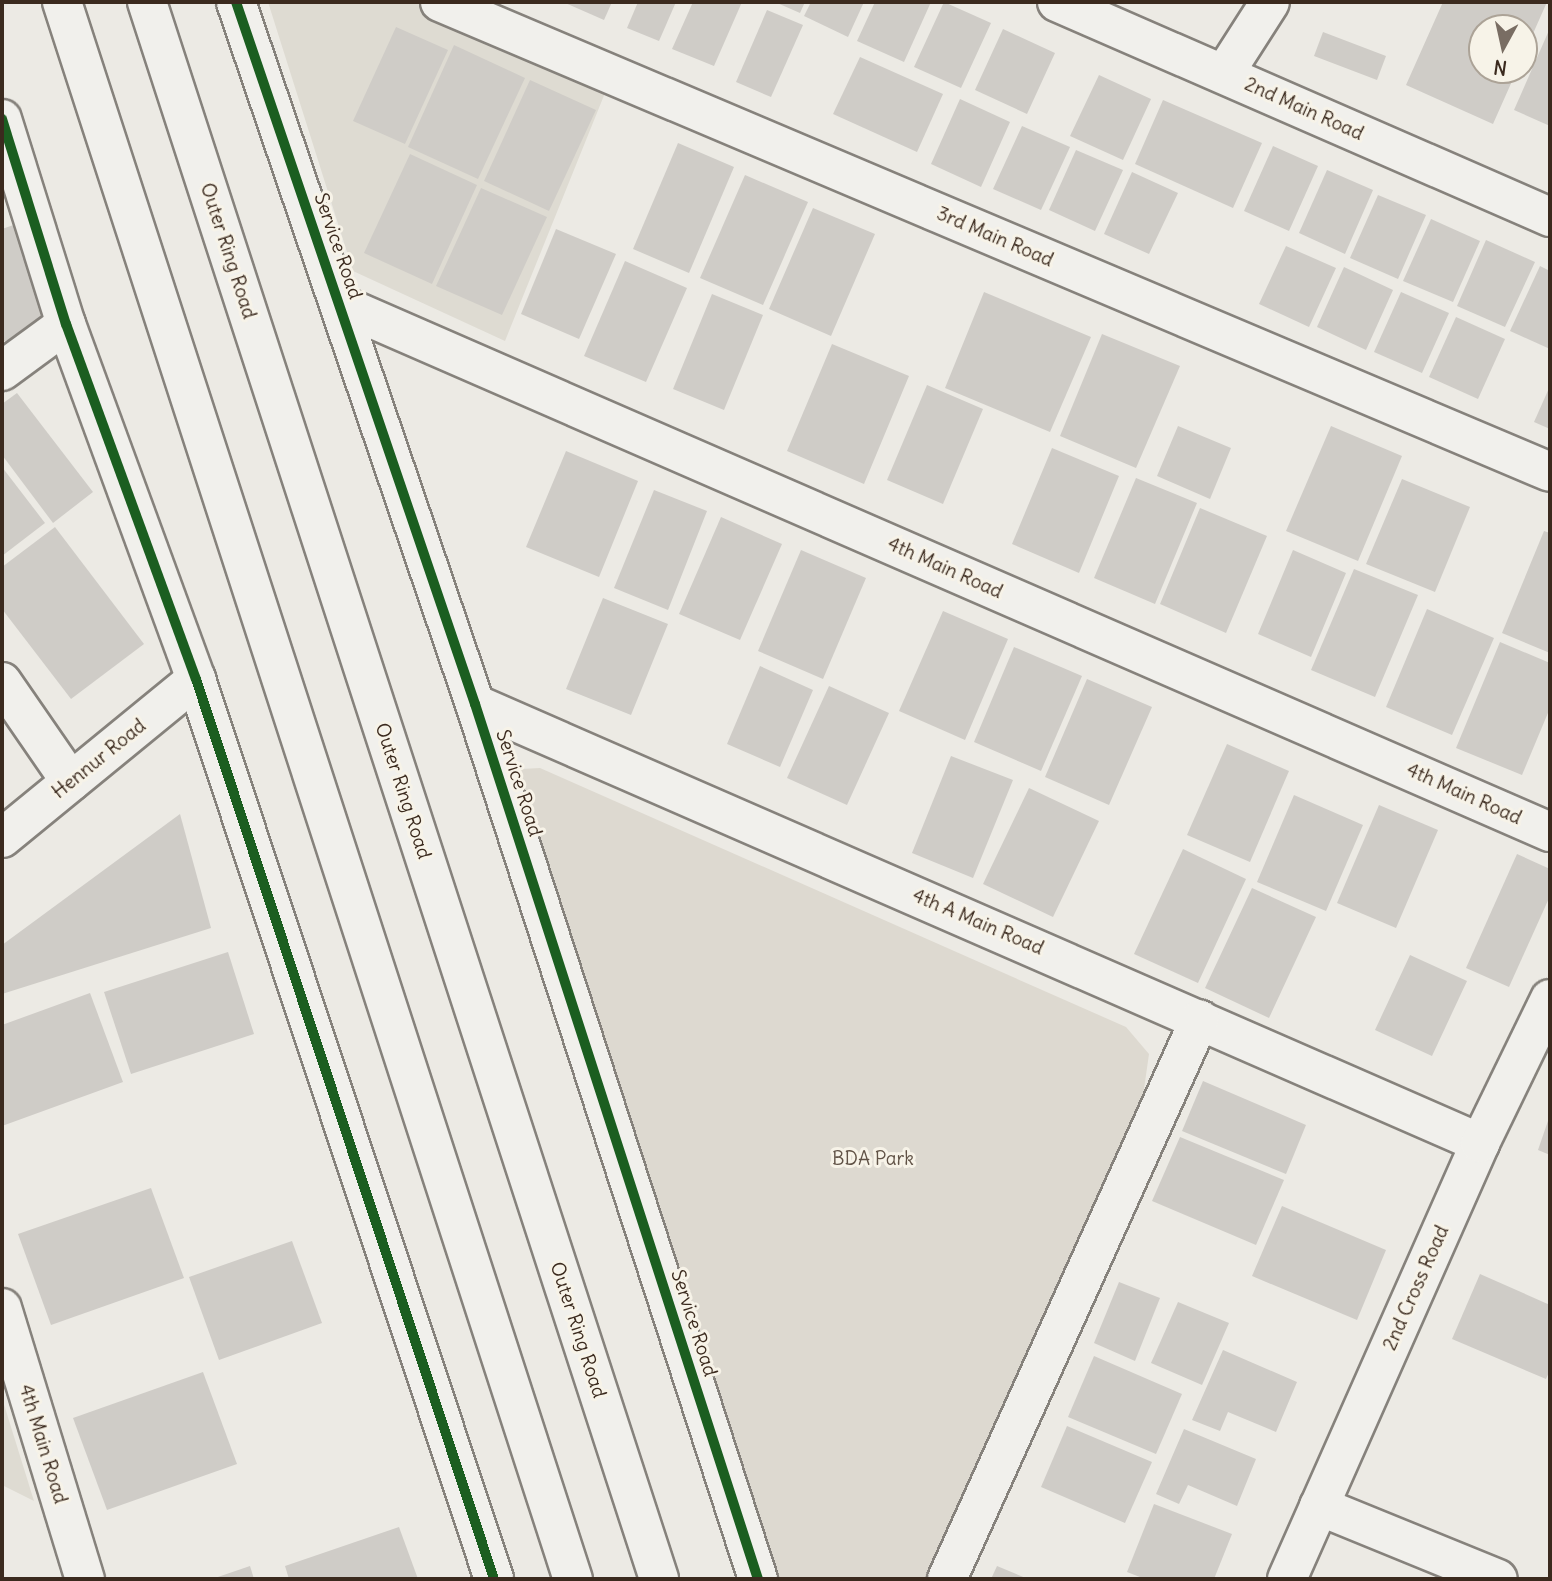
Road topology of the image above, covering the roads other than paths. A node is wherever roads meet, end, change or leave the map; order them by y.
1 (62, 2) edge
2 (147, 2) edge
3 (236, 2) edge
4 (1057, 2) edge
5 (1270, 2) edge
6 (456, 5) edge
7 (1224, 74) junction
8 (2, 119) edge
9 (1550, 217) edge
10 (339, 304) junction
11 (66, 324) junction
12 (2, 371) edge
13 (1550, 472) edge
14 (196, 680) junction
15 (2, 682) edge
16 (475, 704) junction
17 (71, 782) junction
18 (1550, 832) edge
19 (2, 838) edge
20 (1550, 999) edge
21 (1200, 1019) junction
22 (1480, 1143) junction
23 (2, 1308) edge
24 (1319, 1506) junction
25 (85, 1579) edge
26 (494, 1579) edge
27 (573, 1579) edge
28 (659, 1579) edge
29 (758, 1579) edge
30 (947, 1579) edge
31 (1287, 1579) edge
32 (1498, 1579) edge

1 - 27 main road
2 - 28 main road, Outer Ring Road
3 - 10 main road, Service Road
4 - 7 main road, 2nd Main Road
5 - 7 main road
6 - 13 main road, 3rd Main Road
7 - 9 main road, 2nd Main Road
8 - 11 main road
10 - 16 main road, Service Road
10 - 18 main road, 4th Main Road
11 - 12 main road
11 - 14 main road
14 - 17 main road, Hennur Road
14 - 26 main road
15 - 17 main road
16 - 21 main road, 4th A Main Road
16 - 29 main road, Service Road
17 - 19 main road, Hennur Road
20 - 22 main road, 2nd Cross Road
21 - 22 main road, 4th A Main Road
21 - 30 main road
22 - 24 main road, 2nd Cross Road
23 - 25 main road, 4th Main Road
24 - 31 main road, 2nd Cross Road
24 - 32 main road

